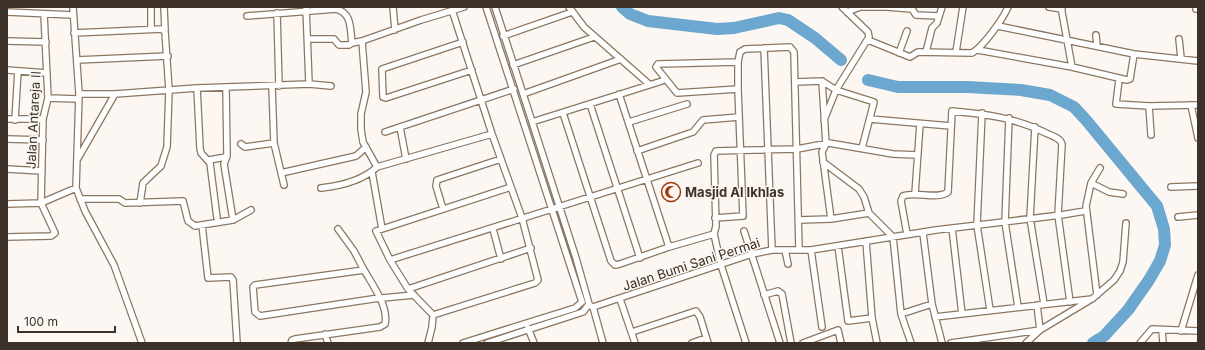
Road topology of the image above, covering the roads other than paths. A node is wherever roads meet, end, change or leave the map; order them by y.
1 (73, 7) edge
2 (151, 7) edge
3 (164, 7) edge
4 (393, 7) edge
5 (464, 7) edge
6 (486, 7) edge
7 (495, 7) edge
8 (842, 7) edge
9 (856, 7) edge
10 (886, 7) edge
11 (942, 7) edge
12 (962, 7) edge
13 (1008, 7) edge
14 (1049, 7) edge
15 (306, 8) edge
16 (1062, 8) edge
17 (570, 9) edge
18 (452, 10) junction
19 (7, 12) edge
20 (847, 12) junction
21 (277, 13) junction
22 (44, 14) junction
23 (73, 15) junction
24 (247, 16) dead end
25 (938, 16) junction
26 (998, 26) junction
27 (151, 29) junction
28 (165, 30) junction
29 (395, 30) junction
30 (907, 31) dead end
31 (74, 33) junction
32 (1096, 35) dead end
33 (503, 36) junction
34 (594, 37) junction
35 (308, 39) junction
36 (1066, 39) junction
37 (1179, 39) dead end
38 (868, 40) junction
39 (7, 41) edge
40 (362, 41) junction
41 (46, 42) junction
42 (463, 42) junction
43 (352, 43) junction
44 (1097, 46) junction
45 (764, 48) junction
46 (978, 50) junction
47 (926, 52) junction
48 (956, 52) junction
49 (899, 53) junction
50 (1134, 54) junction
51 (168, 56) junction
52 (1181, 58) junction
53 (77, 60) junction
54 (621, 60) junction
55 (1198, 61) edge
56 (738, 62) junction
57 (512, 65) junction
58 (1072, 67) junction
59 (7, 70) edge
60 (472, 70) junction
61 (18, 71) junction
62 (47, 73) junction
63 (1119, 80) junction
64 (662, 81) dead end
65 (822, 81) junction
66 (794, 82) junction
67 (309, 84) junction
68 (649, 84) junction
69 (272, 86) junction
70 (280, 86) junction
71 (331, 86) dead end
72 (226, 87) junction
73 (197, 88) junction
74 (738, 89) junction
75 (169, 90) junction
76 (514, 90) junction
77 (836, 90) junction
78 (115, 94) junction
79 (523, 94) junction
80 (619, 94) junction
81 (78, 97) junction
82 (48, 98) junction
83 (481, 100) junction
84 (590, 104) junction
85 (687, 104) dead end
86 (1191, 105) junction
87 (1198, 105) edge
88 (1149, 106) junction
89 (563, 113) junction
90 (982, 113) junction
91 (739, 117) junction
92 (1009, 118) junction
93 (7, 119) edge
94 (43, 119) junction
95 (870, 119) junction
96 (15, 120) junction
97 (824, 121) junction
98 (532, 122) junction
99 (629, 122) junction
100 (920, 124) junction
101 (951, 126) junction
102 (400, 127) junction
103 (1035, 127) junction
104 (385, 132) dead end
105 (492, 134) junction
106 (1151, 135) dead end
107 (1198, 138) edge
108 (7, 139) edge
109 (43, 140) junction
110 (274, 143) junction
111 (241, 144) dead end
112 (826, 144) junction
113 (366, 147) junction
114 (862, 148) junction
115 (797, 149) junction
116 (769, 150) junction
117 (637, 151) junction
118 (741, 151) junction
119 (918, 155) junction
120 (226, 157) junction
121 (406, 159) junction
122 (501, 159) junction
123 (209, 160) junction
124 (76, 162) junction
125 (823, 162) junction
126 (698, 163) dead end
127 (377, 167) junction
128 (1100, 168) dead end
129 (7, 169) edge
130 (42, 171) junction
131 (372, 172) junction
132 (281, 173) junction
133 (647, 178) junction
134 (1091, 183) junction
135 (284, 185) dead end
136 (1198, 186) edge
137 (511, 187) junction
138 (1171, 187) dead end
139 (76, 188) junction
140 (321, 188) dead end
141 (618, 188) junction
142 (915, 194) junction
143 (1123, 194) dead end
144 (591, 196) junction
145 (80, 199) junction
146 (41, 203) junction
147 (140, 203) junction
148 (7, 204) edge
149 (560, 207) junction
150 (443, 209) junction
151 (552, 209) junction
152 (251, 210) dead end
153 (1085, 210) junction
154 (869, 213) junction
155 (1058, 215) junction
156 (1198, 215) edge
157 (1178, 217) dead end
158 (217, 218) dead end
159 (522, 218) junction
160 (715, 218) junction
161 (1030, 218) junction
162 (831, 219) junction
163 (233, 220) junction
164 (799, 220) junction
165 (1005, 222) junction
166 (1126, 223) dead end
167 (202, 225) junction
168 (977, 225) junction
169 (952, 228) junction
170 (338, 229) dead end
171 (382, 229) junction
172 (493, 229) junction
173 (744, 230) dead end
174 (922, 233) junction
175 (714, 234) junction
176 (907, 234) junction
177 (7, 237) edge
178 (894, 237) junction
179 (866, 241) junction
180 (838, 246) junction
181 (669, 247) junction
182 (531, 248) junction
183 (772, 250) junction
184 (786, 250) junction
185 (799, 250) junction
186 (811, 250) junction
187 (752, 254) junction
188 (501, 258) junction
189 (640, 258) junction
190 (390, 260) junction
191 (788, 264) dead end
192 (721, 265) junction
193 (364, 270) junction
194 (1198, 275) edge
195 (408, 290) junction
196 (414, 295) junction
197 (764, 295) junction
198 (1094, 297) junction
199 (379, 298) junction
200 (620, 299) junction
201 (582, 302) junction
202 (1070, 302) junction
203 (932, 304) junction
204 (1044, 304) junction
205 (1037, 305) junction
206 (591, 306) junction
207 (1018, 307) junction
208 (990, 310) junction
209 (901, 314) junction
210 (962, 314) junction
211 (433, 315) junction
212 (935, 317) junction
213 (872, 318) junction
214 (526, 324) junction
215 (822, 327) dead end
216 (529, 330) junction
217 (1040, 330) junction
218 (1162, 330) junction
219 (1180, 331) junction
220 (1198, 331) edge
221 (632, 332) junction
222 (325, 334) junction
223 (707, 341) edge
224 (142, 343) edge
225 (237, 343) edge
226 (290, 343) edge
227 (328, 343) edge
228 (428, 343) edge
229 (463, 343) edge
230 (487, 343) edge
231 (534, 343) edge
232 (603, 343) edge
233 (635, 343) edge
234 (692, 343) edge
235 (746, 343) edge
236 (780, 343) edge
237 (791, 343) edge
238 (803, 343) edge
239 (842, 343) edge
240 (877, 343) edge
241 (911, 343) edge
242 (942, 343) edge
243 (952, 343) edge
244 (1026, 343) edge
245 (1140, 343) edge
246 (1163, 343) edge

1 - 23 street
2 - 27 street
3 - 28 street
4 - 29 street
5 - 18 street
6 - 76 street
7 - 33 street
8 - 20 street
9 - 10 street
9 - 20 street
10 - 25 street
11 - 25 street
12 - 48 street
13 - 26 street
14 - 16 street
15 - 21 street
15 - 35 street
15 - 43 street
16 - 36 street
17 - 33 street
17 - 34 street
18 - 29 street
18 - 42 street
19 - 22 street
20 - 38 street
21 - 24 street
21 - 70 street
22 - 23 street
22 - 41 street, Jalan Antareja II
23 - 31 street
25 - 47 street
26 - 36 street
26 - 46 street
27 - 28 street
27 - 31 street
28 - 51 street
29 - 40 street
30 - 49 street
31 - 53 street
32 - 44 street
33 - 57 street
34 - 54 street
34 - 57 street
35 - 43 street
35 - 67 street
36 - 44 street
36 - 58 street
37 - 52 street
38 - 49 street
38 - 77 street
39 - 41 street
40 - 43 street
40 - 113 street
41 - 62 street, Jalan Antareja II
42 - 60 street
42 - 60 street
44 - 50 street
45 - 56 street
45 - 66 street
45 - 116 street
46 - 48 street
46 - 58 street
47 - 48 street
47 - 49 street
50 - 52 street
50 - 63 street
51 - 53 street
51 - 75 street
52 - 55 street
53 - 81 street
54 - 68 street
54 - 79 street
56 - 74 street
56 - 74 street
57 - 79 street
58 - 63 street
59 - 61 street
60 - 83 street
61 - 62 street
61 - 96 street
62 - 82 street, Jalan Antareja II
63 - 88 street
64 - 68 street
65 - 66 street
65 - 77 street
65 - 97 street
66 - 115 street
67 - 70 street
67 - 71 street
68 - 80 street
69 - 70 street
69 - 72 street
69 - 110 street
72 - 73 street
72 - 120 street
73 - 75 street
73 - 123 street
74 - 91 street
75 - 78 street
75 - 147 street
76 - 83 street
76 - 151 street
77 - 95 street
77 - 97 street
78 - 81 street
78 - 124 street
79 - 98 street
80 - 84 street
80 - 99 street
81 - 82 street
81 - 124 street
82 - 94 street, Jalan Antareja II
83 - 102 street
83 - 105 street
84 - 89 street
84 - 141 street
85 - 99 street
86 - 87 street
86 - 88 street
86 - 107 street
88 - 106 street
89 - 98 street
89 - 144 street
90 - 92 street
90 - 101 street
90 - 168 street
91 - 117 street
91 - 118 street
92 - 103 street
92 - 165 street
93 - 96 street
94 - 96 street
94 - 109 street, Jalan Antareja II
95 - 100 street
95 - 114 street
97 - 112 street
98 - 149 street
99 - 117 street
100 - 101 street
100 - 119 street
101 - 142 street
102 - 104 street
102 - 121 street
103 - 155 street
103 - 161 street
105 - 121 street
105 - 122 street
108 - 109 street
109 - 130 street, Jalan Antareja II
110 - 111 street
110 - 132 street
112 - 114 street
112 - 115 street
112 - 125 street
113 - 127 street
113 - 132 street
114 - 119 street
115 - 116 street
115 - 164 street
116 - 118 street
116 - 183 street
117 - 133 street
118 - 160 street
118 - 160 street
119 - 142 street
120 - 123 street
120 - 163 street
121 - 127 street
122 - 137 street
122 - 150 street
123 - 158 street
124 - 139 street
125 - 154 street
125 - 162 street
126 - 133 street
127 - 131 street
128 - 134 street
129 - 130 street
130 - 146 street, Jalan Antareja II
131 - 140 street
131 - 171 street
132 - 135 street
133 - 141 street
133 - 181 street
134 - 143 street
134 - 153 street
136 - 138 street
137 - 150 street
137 - 159 street
139 - 145 street
139 - 146 street
141 - 144 street
141 - 189 street
142 - 176 street
144 - 149 street
144 - 189 street
145 - 147 street
145 - 224 street
146 - 148 street
146 - 177 street
147 - 167 street
149 - 151 street
149 - 206 street
150 - 171 street
151 - 159 street
151 - 201 street
152 - 163 street
153 - 155 street, Jalan Bumi Sani Permai
153 - 198 street
154 - 162 street
154 - 178 street
155 - 161 street, Jalan Bumi Sani Permai
155 - 202 street
156 - 157 street
159 - 172 street
159 - 182 street
160 - 175 street
161 - 165 street, Jalan Bumi Sani Permai
161 - 204 street
162 - 164 street
163 - 167 street
164 - 185 street
165 - 168 street, Jalan Bumi Sani Permai
165 - 207 street
166 - 198 street
167 - 225 street
168 - 169 street, Jalan Bumi Sani Permai
168 - 208 street
169 - 174 street, Jalan Bumi Sani Permai
169 - 210 street
170 - 193 street
171 - 190 street
172 - 188 street
172 - 190 street
173 - 187 street
174 - 176 street, Jalan Bumi Sani Permai
174 - 203 street
175 - 181 street
175 - 192 street
176 - 178 street, Jalan Bumi Sani Permai
178 - 179 street, Jalan Bumi Sani Permai
178 - 209 street
179 - 180 street, Jalan Bumi Sani Permai
179 - 213 street
180 - 186 street, Jalan Bumi Sani Permai
180 - 213 street
181 - 189 street
182 - 188 street
182 - 211 street
183 - 184 street, Jalan Bumi Sani Permai
183 - 187 street, Jalan Bumi Sani Permai
184 - 185 street, Jalan Bumi Sani Permai
184 - 191 street
185 - 186 street, Jalan Bumi Sani Permai
186 - 215 street
187 - 192 street, Jalan Bumi Sani Permai
187 - 197 street
188 - 195 street
190 - 195 street
192 - 200 street, Jalan Bumi Sani Permai
192 - 235 street
193 - 199 street
193 - 199 street
194 - 219 street
195 - 196 street
196 - 199 street
196 - 211 street
197 - 236 street
197 - 237 street
198 - 202 street
198 - 217 street
199 - 222 street
200 - 206 street, Jalan Bumi Sani Permai
200 - 221 street
201 - 206 street
201 - 214 street
202 - 204 street
203 - 209 street
203 - 212 street
204 - 205 street
205 - 207 street
205 - 217 street
206 - 216 street, Jalan Bumi Sani Permai
206 - 232 street
207 - 208 street
208 - 210 street
209 - 241 street
210 - 212 street
211 - 228 street
212 - 242 street
213 - 240 street
214 - 216 street
214 - 229 street
216 - 230 street, Jalan Bumi Sani Permai
216 - 231 street
217 - 243 street
217 - 244 street
218 - 219 street
218 - 245 street
218 - 246 street
219 - 220 street
221 - 223 street
221 - 233 street
222 - 226 street
222 - 227 street
223 - 234 street
238 - 239 street

